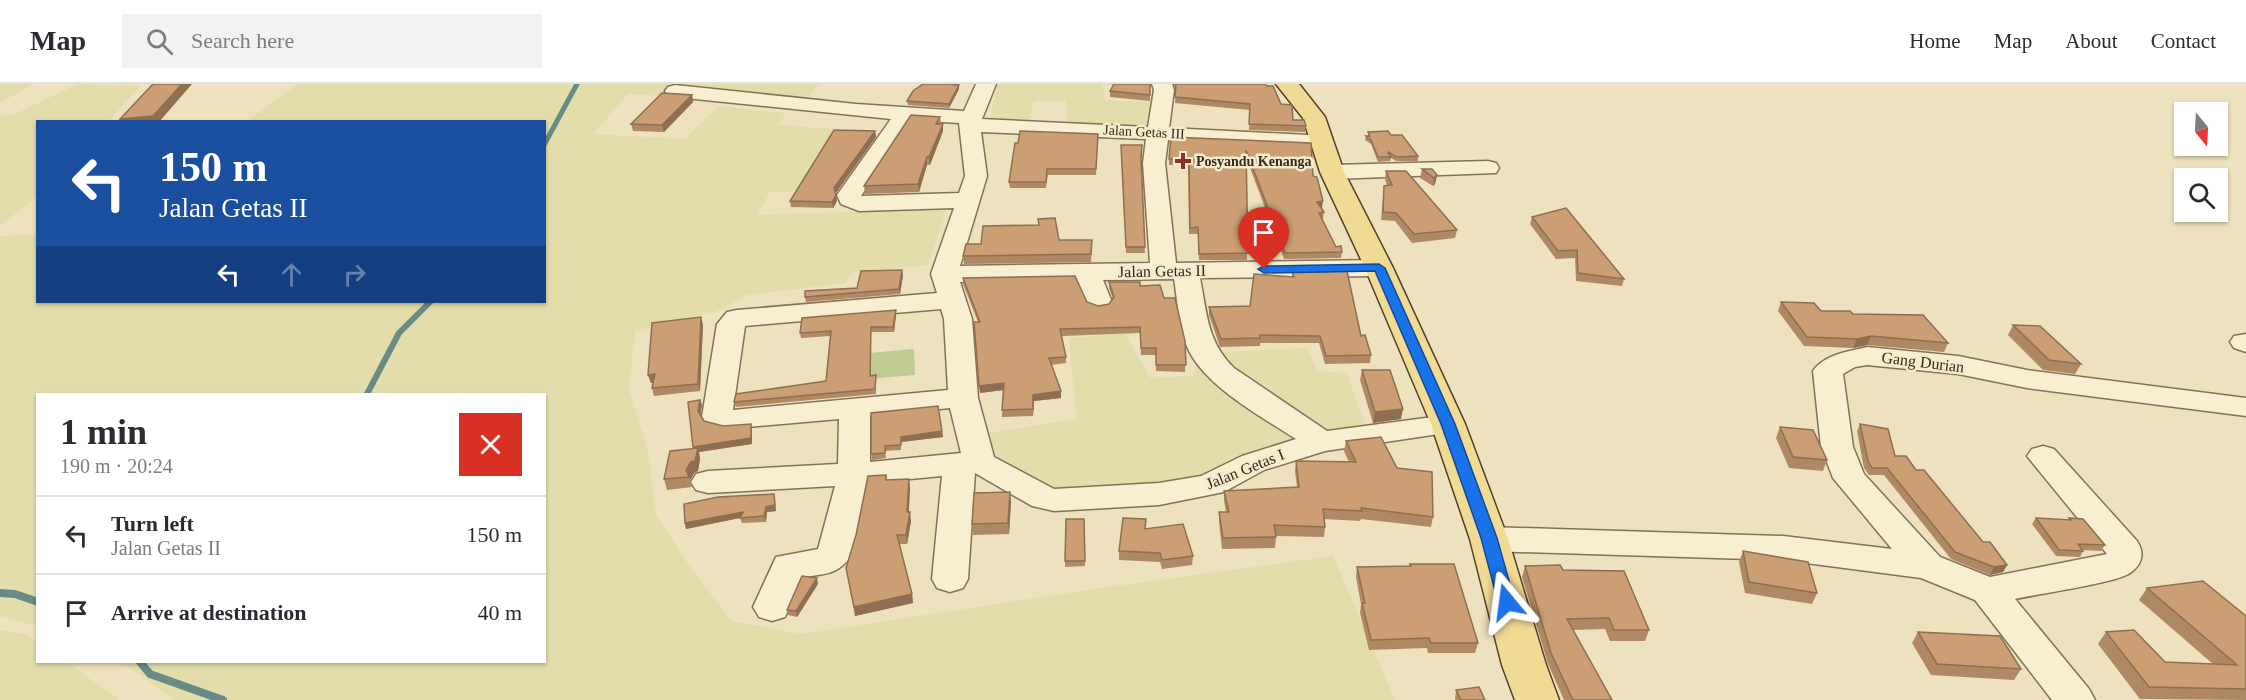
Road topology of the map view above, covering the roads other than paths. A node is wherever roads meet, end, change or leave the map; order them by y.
1 (827, 84) edge
2 (986, 84) edge
3 (1162, 84) edge
4 (1287, 84) edge
5 (675, 91) edge
6 (809, 106) junction
7 (905, 113) junction
8 (971, 121) junction
9 (1159, 133) junction
10 (1320, 141) junction
11 (1488, 168) dead end
12 (1332, 172) junction
13 (968, 200) junction
14 (1379, 268) junction
15 (1175, 271) junction
16 (1087, 272) junction
17 (949, 287) junction
18 (1099, 302) dead end
19 (963, 398) junction
20 (855, 407) junction
21 (2246, 407) edge
22 (1448, 424) junction
23 (1322, 442) junction
24 (2043, 456) dead end
25 (969, 463) junction
26 (854, 474) junction
27 (708, 482) dead end
28 (1489, 538) junction
29 (1927, 566) junction
30 (950, 579) dead end
31 (1988, 591) junction
32 (772, 607) dead end
33 (1537, 700) edge
34 (2075, 700) edge

1 - 6 street
2 - 8 street
3 - 9 street
4 - 10 main road
5 - 6 street, Jalan Getas III
6 - 7 street, Jalan Getas III
7 - 8 street, Jalan Getas III
7 - 13 street
8 - 9 street, Jalan Getas III
8 - 13 street
9 - 10 street, Jalan Getas III
9 - 15 street
10 - 12 main road
11 - 12 street
12 - 14 main road
13 - 17 street
14 - 15 street, Jalan Getas II
14 - 22 main road
15 - 16 street, Jalan Getas II
15 - 23 street
16 - 17 street, Jalan Getas II
16 - 18 street
17 - 19 street
17 - 20 street, Jalan Getas II
19 - 20 street
19 - 25 street
20 - 26 street
21 - 29 street, Gang Durian
22 - 23 street, Jalan Getas I
22 - 28 main road
23 - 25 street, Jalan Getas I
24 - 31 street
25 - 26 street
25 - 30 street
26 - 27 street
26 - 32 street
28 - 29 street, Gang Durian
28 - 33 main road
29 - 31 street, Gang Durian
31 - 34 street, Gang Durian

